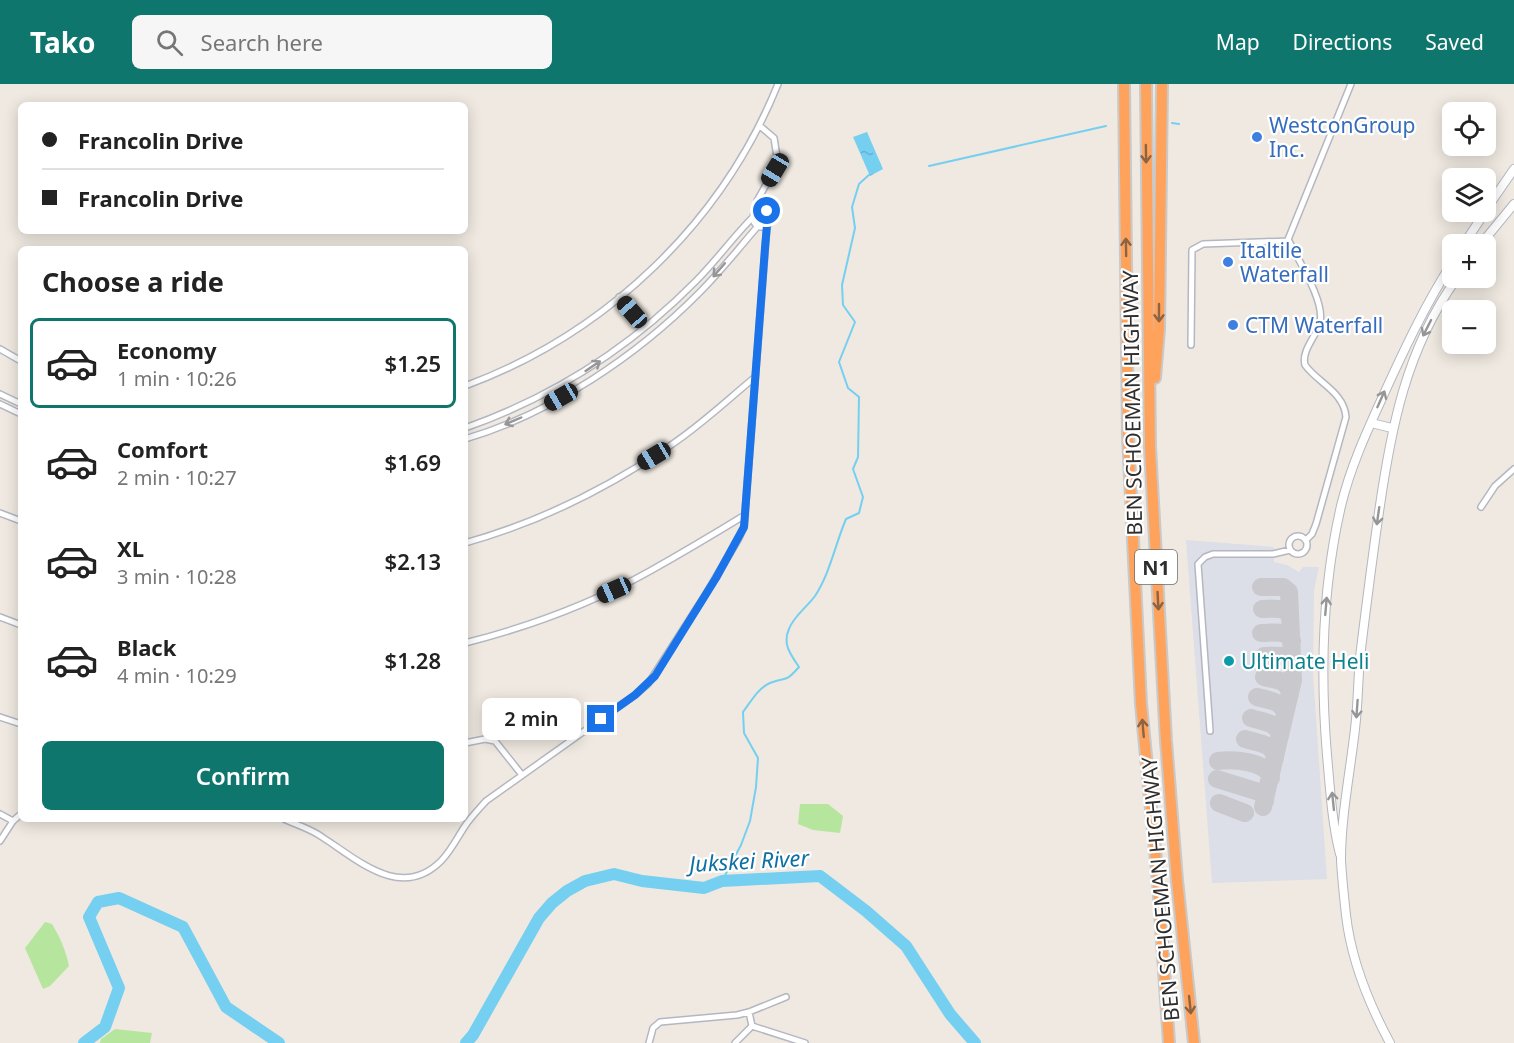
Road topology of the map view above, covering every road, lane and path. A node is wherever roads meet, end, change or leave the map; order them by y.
1 (778, 84) edge
2 (1124, 84) edge
3 (1146, 84) edge
4 (1162, 84) edge
5 (1351, 84) edge
6 (760, 126) junction
7 (1514, 169) edge
8 (1496, 195) edge
9 (1514, 204) edge
10 (759, 210) junction
11 (754, 216) junction
12 (767, 225) junction
13 (758, 226) junction
14 (1489, 234) edge
15 (1289, 241) junction
16 (1285, 247) dead end
17 (1442, 280) edge
18 (1451, 288) edge
19 (619, 297) junction
20 (645, 327) junction
21 (628, 340) junction
22 (1191, 345) dead end
23 (634, 348) junction
24 (0, 349) edge
25 (18, 359) edge
26 (754, 378) junction
27 (468, 385) edge
28 (0, 394) edge
29 (542, 395) junction
30 (18, 403) edge
31 (0, 404) edge
32 (546, 405) junction
33 (18, 413) edge
34 (1371, 423) junction
35 (476, 424) junction
36 (468, 427) edge
37 (1392, 428) junction
38 (478, 435) junction
39 (468, 438) edge
40 (1150, 447) junction
41 (1514, 469) edge
42 (1481, 507) dead end
43 (0, 513) edge
44 (745, 515) junction
45 (18, 520) edge
46 (1306, 540) junction
47 (468, 542) edge
48 (1290, 550) junction
49 (0, 617) edge
50 (18, 624) edge
51 (468, 642) edge
52 (0, 717) edge
53 (18, 723) edge
54 (1210, 731) dead end
55 (468, 742) edge
56 (522, 775) junction
57 (0, 814) edge
58 (18, 817) edge
59 (13, 821) junction
60 (291, 822) edge
61 (468, 822) edge
62 (468, 822) edge
63 (0, 841) edge
64 (1341, 858) junction
65 (786, 997) dead end
66 (749, 1012) junction
67 (752, 1026) junction
68 (1169, 1040) edge
69 (1193, 1040) edge
70 (649, 1043) edge
71 (735, 1043) edge
72 (805, 1043) edge
73 (1390, 1043) edge

1 - 6 street
68 -> 2 highway, BEN SCHOEMAN HIGHWAY / N1
3 -> 40 highway, BEN SCHOEMAN HIGHWAY / N1
4 -> 40 highway
5 - 15 street
6 - 10 street
6 - 19 street
7 - 8 main road
9 - 14 main road
10 - 11 street
10 - 12 street
11 - 13 street
11 - 20 street
12 - 13 street
12 - 26 street
13 -> 23 street
15 - 16 street
15 - 22 street
15 - 46 street
34 -> 17 main road
18 -> 37 main road
19 - 20 street
19 - 27 street
20 - 21 street
21 - 23 street
29 -> 21 street
23 - 32 street
24 - 25 street
26 - 44 street
26 - 47 street
28 - 30 street
29 - 32 street
29 - 35 street
31 - 33 street
32 -> 38 street
34 - 37 main road
64 -> 34 main road
35 - 36 street
35 - 38 street
37 -> 64 main road
38 - 39 street
40 -> 69 highway, BEN SCHOEMAN HIGHWAY / N1
41 - 42 street
43 - 45 street
44 - 51 street
44 - 56 street
46 - 48 street
46 - 48 street
48 - 54 street
49 - 50 street
52 - 53 street
55 - 56 street
56 - 62 street
57 - 59 street
58 - 59 street
59 - 63 street
60 - 61 street
64 - 73 main road
65 - 66 street
66 - 67 street
66 - 70 street
67 - 71 street
67 - 72 street

